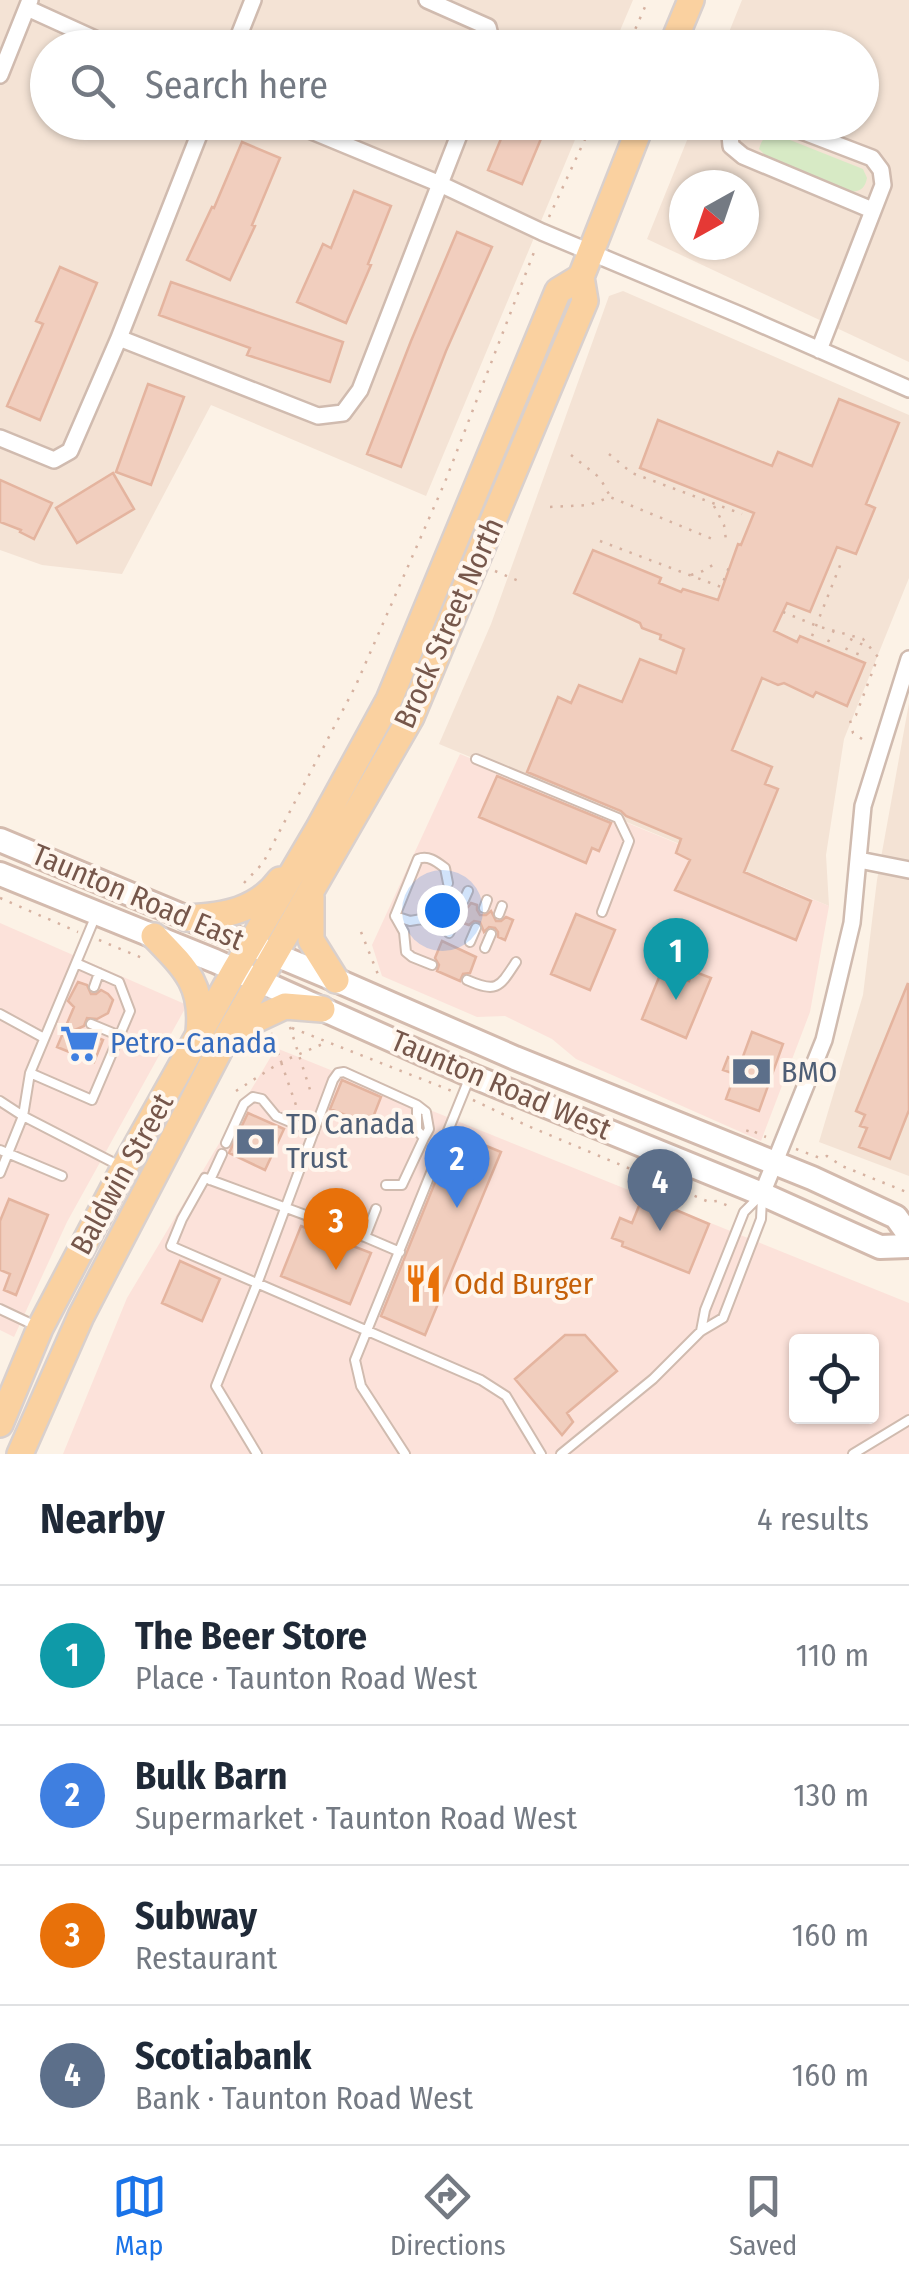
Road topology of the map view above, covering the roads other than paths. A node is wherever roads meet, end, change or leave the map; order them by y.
1 (253, 0) edge
2 (427, 0) edge
3 (691, 0) edge
4 (28, 4) edge
5 (79, 30) edge
6 (241, 30) edge
7 (489, 30) edge
8 (678, 30) edge
9 (0, 75) edge
10 (197, 140) edge
11 (334, 140) edge
12 (457, 140) edge
13 (635, 140) edge
14 (730, 140) edge
15 (825, 140) edge
16 (440, 184) junction
17 (872, 210) junction
18 (590, 250) junction
19 (580, 277) junction
20 (119, 338) junction
21 (819, 350) junction
22 (909, 390) edge
23 (0, 438) edge
24 (908, 666) edge
25 (476, 760) dead end
26 (319, 828) junction
27 (0, 840) edge
28 (860, 860) junction
29 (909, 870) edge
30 (0, 874) edge
31 (448, 883) dead end
32 (311, 893) junction
33 (602, 912) dead end
34 (96, 913) junction
35 (395, 916) junction
36 (187, 918) junction
37 (456, 920) dead end
38 (430, 924) dead end
39 (476, 928) dead end
40 (450, 933) dead end
41 (490, 934) dead end
42 (154, 936) junction
43 (470, 942) dead end
44 (250, 944) junction
45 (485, 948) dead end
46 (276, 955) junction
47 (516, 962) dead end
48 (76, 963) junction
49 (432, 965) dead end
50 (235, 970) junction
51 (99, 974) junction
52 (336, 980) junction
53 (468, 980) dead end
54 (260, 982) junction
55 (94, 988) dead end
56 (322, 1009) junction
57 (56, 1010) junction
58 (0, 1014) edge
59 (70, 1016) dead end
60 (90, 1024) dead end
61 (120, 1036) junction
62 (44, 1038) junction
63 (209, 1043) junction
64 (30, 1073) junction
65 (466, 1085) junction
66 (0, 1101) edge
67 (22, 1116) junction
68 (314, 1132) junction
69 (226, 1144) dead end
70 (4, 1152) edge
71 (222, 1154) dead end
72 (779, 1154) junction
73 (124, 1168) junction
74 (0, 1173) edge
75 (62, 1176) dead end
76 (210, 1180) junction
77 (386, 1185) dead end
78 (762, 1194) junction
79 (284, 1207) junction
80 (376, 1209) dead end
81 (909, 1234) edge
82 (364, 1236) junction
83 (909, 1246) edge
84 (400, 1252) junction
85 (257, 1284) junction
86 (0, 1309) edge
87 (40, 1328) junction
88 (367, 1330) junction
89 (700, 1331) junction
90 (909, 1420) edge
91 (0, 1424) edge
92 (20, 1454) edge
93 (256, 1454) edge
94 (404, 1454) edge
95 (542, 1454) edge
96 (561, 1454) edge
97 (853, 1454) edge

1 - 6 street
2 - 7 street
3 - 8 main road
4 - 5 street
4 - 9 street
10 - 20 street
11 - 16 street
12 - 16 street
13 - 18 main road, Brock Street North
14 - 17 street
15 - 17 street
16 - 18 street
16 - 20 street
17 - 21 street
18 - 19 main road, Brock Street North
18 - 21 street
19 - 26 main road, Brock Street North
19 - 32 main road, Brock Street North
20 - 23 street
21 - 22 street
24 - 28 street
25 - 33 lane
26 - 36 main road
26 - 44 main road, Baldwin Street
27 - 36 main road, Taunton Road East
28 - 29 street
28 - 72 street
30 - 34 main road, Taunton Road East
31 - 35 lane
32 - 46 main road, Brock Street North
32 - 52 main road
34 - 42 main road, Taunton Road East
34 - 48 lane
35 - 38 lane
35 - 49 lane
36 - 44 main road, Taunton Road East
37 - 40 lane
39 - 43 lane
41 - 45 lane
42 - 50 main road, Taunton Road East
42 - 63 main road
44 - 46 main road, Taunton Road East
44 - 50 main road, Baldwin Street
46 - 52 main road, Taunton Road West
46 - 54 main road, Baldwin Street
47 - 53 lane
48 - 51 lane
48 - 57 lane
50 - 54 main road, Taunton Road East
50 - 63 main road, Baldwin Street
51 - 55 lane
51 - 61 lane
52 - 72 main road, Taunton Road West
54 - 56 main road, Taunton Road West
54 - 63 main road, Baldwin Street
56 - 63 main road
56 - 65 main road, Taunton Road West
57 - 59 lane
57 - 62 lane
58 - 62 lane
60 - 61 lane
61 - 64 lane
62 - 64 lane
63 - 73 main road, Baldwin Street
63 - 92 main road, Baldwin Street
64 - 67 lane
65 - 78 main road, Taunton Road West
65 - 84 lane
66 - 67 lane
67 - 70 lane
67 - 73 lane
68 - 69 lane
68 - 77 lane
68 - 79 lane
70 - 74 lane
70 - 75 lane
71 - 76 lane
72 - 78 street
72 - 81 main road, Taunton Road West
73 - 87 main road, Baldwin Street
76 - 79 lane
76 - 85 lane
78 - 83 main road, Taunton Road West
78 - 89 lane
78 - 89 lane
79 - 82 lane
79 - 85 lane
80 - 82 lane
82 - 84 lane
84 - 88 lane
85 - 88 lane
85 - 93 lane
86 - 87 lane
87 - 91 main road, Baldwin Street
88 - 94 lane
88 - 95 lane
89 - 96 lane
90 - 97 lane

